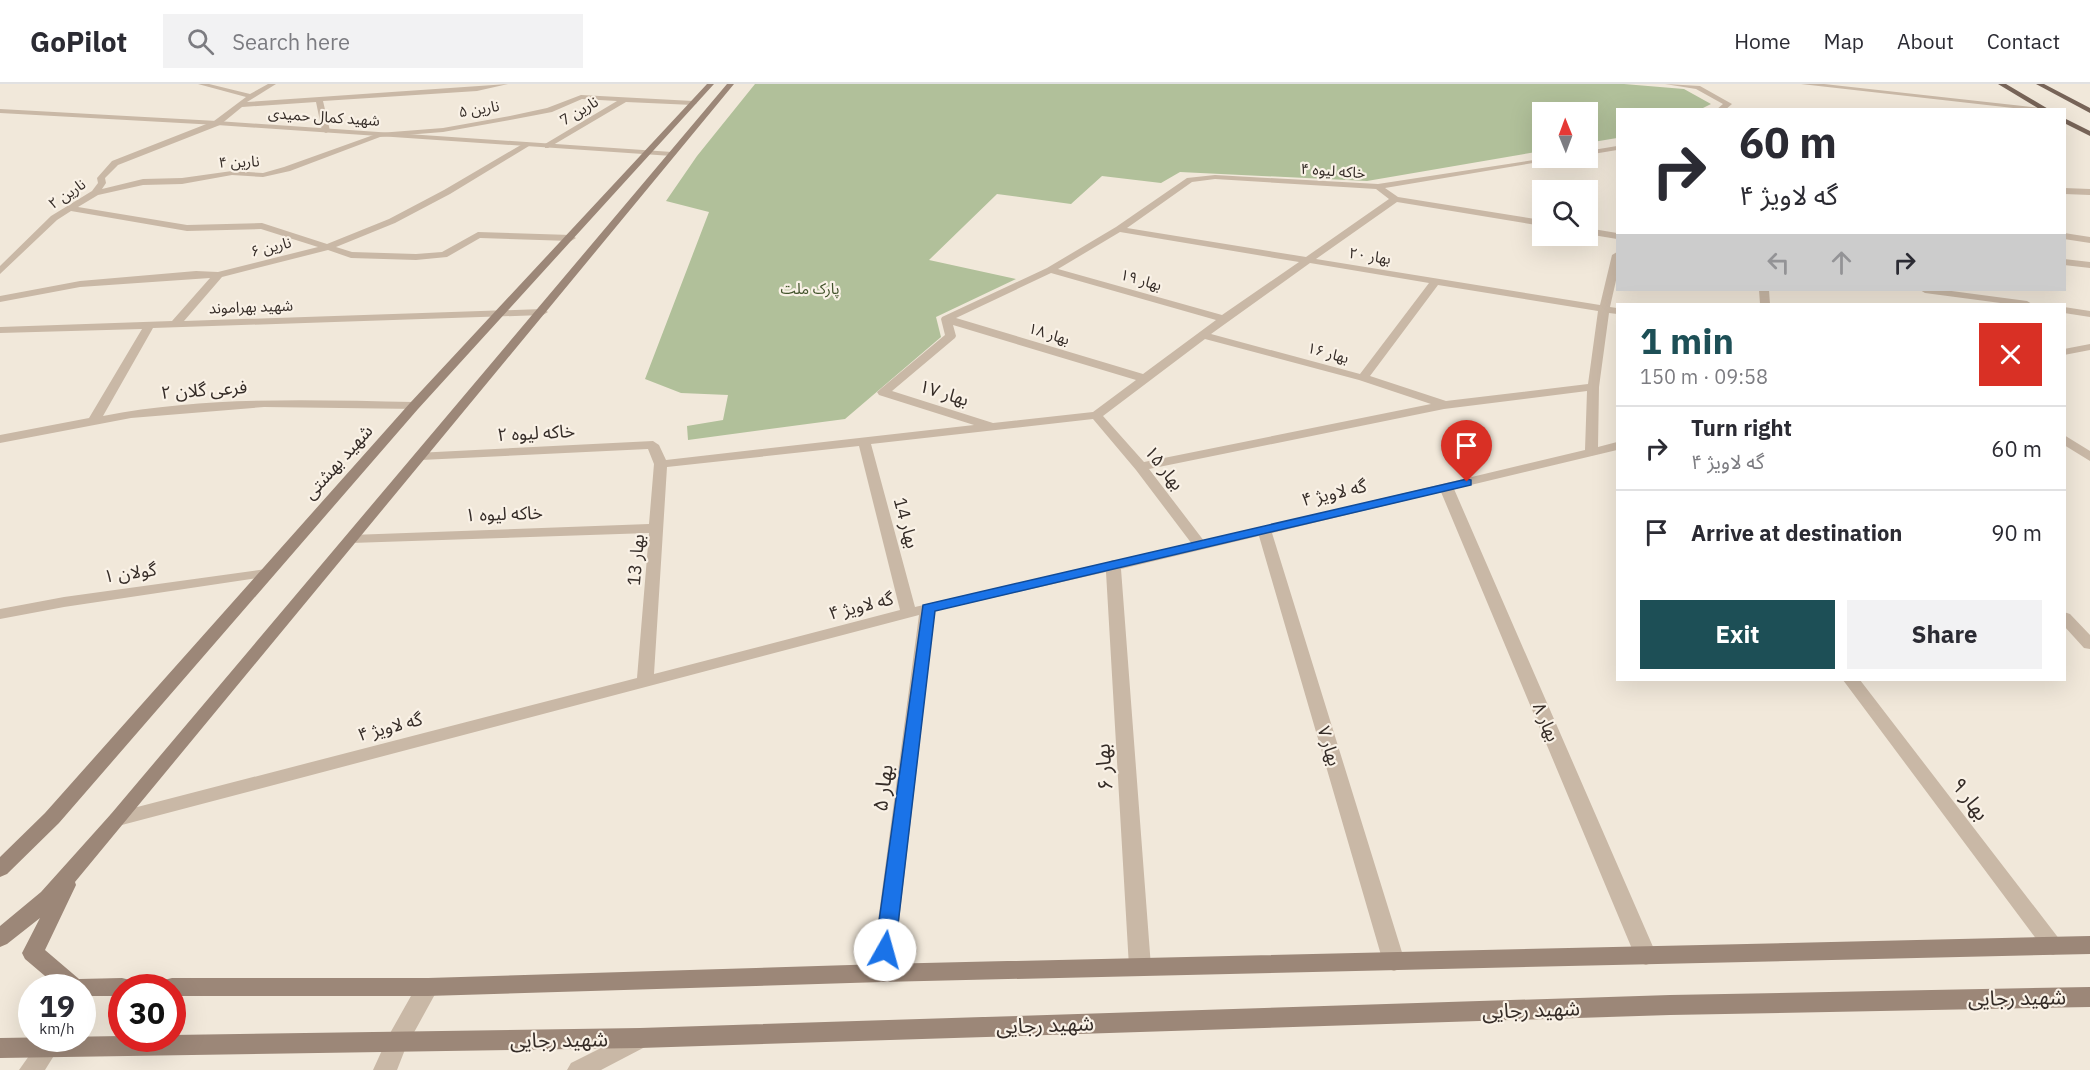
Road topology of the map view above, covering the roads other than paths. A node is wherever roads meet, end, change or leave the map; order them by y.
1 (201, 84) edge
2 (273, 84) edge
3 (442, 84) edge
4 (505, 84) edge
5 (711, 84) edge
6 (732, 84) edge
7 (1668, 84) edge
8 (1804, 84) edge
9 (2001, 84) edge
10 (2039, 84) edge
11 (1698, 85) edge
12 (417, 93) junction
13 (251, 96) junction
14 (625, 99) junction
15 (319, 100) junction
16 (693, 103) junction
17 (239, 105) junction
18 (1722, 108) edge
19 (2028, 108) edge
20 (2043, 108) edge
21 (0, 111) edge
22 (2090, 111) edge
23 (2066, 121) edge
24 (217, 123) junction
25 (326, 130) junction
26 (380, 135) junction
27 (2090, 135) edge
28 (525, 144) junction
29 (548, 146) junction
30 (1616, 148) edge
31 (1598, 151) edge
32 (645, 153) junction
33 (672, 154) junction
34 (1532, 162) edge
35 (1378, 187) junction
36 (2066, 191) edge
37 (2090, 192) edge
38 (95, 193) junction
39 (1395, 199) junction
40 (72, 209) junction
41 (1532, 221) edge
42 (1119, 229) junction
43 (1598, 233) edge
44 (1616, 236) edge
45 (2066, 236) edge
46 (571, 238) junction
47 (2090, 240) edge
48 (326, 248) junction
49 (1616, 259) edge
50 (1305, 261) junction
51 (2066, 262) edge
52 (2090, 265) edge
53 (1050, 270) junction
54 (0, 271) edge
55 (218, 275) junction
56 (1435, 282) junction
57 (1932, 291) edge
58 (0, 299) edge
59 (2019, 303) edge
60 (1604, 309) junction
61 (2066, 310) edge
62 (1616, 311) edge
63 (502, 312) junction
64 (543, 312) junction
65 (2090, 314) edge
66 (945, 319) junction
67 (1224, 319) junction
68 (149, 325) junction
69 (174, 325) junction
70 (0, 330) edge
71 (1204, 335) junction
72 (2090, 347) edge
73 (2066, 352) edge
74 (1143, 378) junction
75 (1363, 378) junction
76 (1593, 387) junction
77 (1444, 405) junction
78 (414, 406) junction
79 (1096, 415) junction
80 (95, 419) junction
81 (995, 428) junction
82 (0, 439) edge
83 (2066, 440) edge
84 (864, 441) junction
85 (653, 445) joint
86 (1616, 446) edge
87 (1591, 452) junction
88 (421, 456) junction
89 (2090, 457) edge
90 (661, 464) junction
91 (1141, 467) junction
92 (1446, 488) junction
93 (658, 528) junction
94 (1264, 530) junction
95 (351, 539) junction
96 (1201, 546) junction
97 (1113, 564) junction
98 (266, 573) junction
99 (928, 608) junction
100 (0, 614) edge
101 (909, 614) junction
102 (2066, 619) edge
103 (2090, 644) edge
104 (645, 680) junction
105 (1852, 681) edge
106 (118, 819) junction
107 (0, 869) edge
108 (71, 874) junction
109 (0, 938) edge
110 (2090, 945) edge
111 (2053, 946) junction
112 (1646, 956) junction
113 (1394, 962) junction
114 (1140, 967) junction
115 (882, 973) junction
116 (58, 974) edge
117 (186, 987) edge
118 (428, 987) junction
119 (2090, 997) edge
120 (640, 1038) junction
121 (397, 1042) junction
122 (96, 1045) edge
123 (18, 1047) edge
124 (0, 1048) edge
125 (45, 1052) edge
126 (32, 1070) edge
127 (385, 1070) edge
128 (579, 1070) edge

1 - 13 street
2 - 13 street
3 - 12 street
4 - 12 street
5 - 16 main road, شهید بهشتی
6 - 33 main road
7 - 11 street
8 - 19 street
9 - 20 main road
10 - 22 main road
11 - 18 street
12 - 15 street
13 - 17 street
14 - 16 street
14 - 26 street, نارین ۵
14 - 29 street, نارین 7
15 - 17 street
15 - 25 street
16 - 32 main road, شهید بهشتی
17 - 24 street
21 - 24 street, شهید کمال حمیدی
23 - 27 main road
24 - 25 street, شهید کمال حمیدی
24 - 38 street, نارین ۲
25 - 26 street, شهید کمال حمیدی
26 - 28 street, شهید کمال حمیدی
26 - 38 street, نارین ۴
28 - 29 street, شهید کمال حمیدی
28 - 48 street, نارین ۶
29 - 32 street, شهید کمال حمیدی
30 - 31 street
32 - 33 street, شهید کمال حمیدی
32 - 46 main road, شهید بهشتی
33 - 64 main road
34 - 35 street, خاکه لیوه ۴
35 - 39 street
35 - 42 street, خاکه لیوه ۴
36 - 37 street
38 - 40 street, نارین ۲
39 - 41 street
39 - 50 street
40 - 48 street
40 - 54 street, نارین ۲
42 - 50 street, بهار ۲۰
42 - 53 street, خاکه لیوه ۴
43 - 44 street
45 - 47 street
46 - 48 street
46 - 63 main road, شهید بهشتی
48 - 55 street, نارین ۶
49 - 60 street
50 - 56 street, بهار ۲۰
50 - 67 street
51 - 52 street
53 - 66 street, خاکه لیوه ۴
53 - 67 street, بهار ۱۹
55 - 58 street, نارین ۶
55 - 69 street
56 - 60 street, بهار ۲۰
56 - 75 street
57 - 59 street
60 - 62 street, بهار ۲۰
60 - 76 street
61 - 65 street
63 - 64 street, شهید بهراموند
63 - 69 street, شهید بهراموند
63 - 78 main road, شهید بهشتی
64 - 88 main road
66 - 74 street, بهار ۱۸
66 - 81 street, بهار ۱۷
67 - 71 street
68 - 69 street, شهید بهراموند
68 - 70 street, شهید بهراموند
68 - 80 street
71 - 74 street
71 - 75 street, بهار ۱۶
72 - 73 street
74 - 79 street
75 - 77 street, بهار ۱۶
76 - 77 street
76 - 87 street
77 - 91 street
78 - 80 street, فرعی گلان ۲
78 - 98 main road, شهید بهشتی
79 - 81 street
79 - 91 street, بهار ۱۵
80 - 82 street, فرعی گلان ۲
81 - 84 street
83 - 89 street
84 - 90 street
84 - 101 street, بهار 14
85 - 88 street, خاکه لیوه ۲
85 - 90 street, بهار 13
86 - 87 street, گه لاویژ ۴
87 - 92 street, گه لاویژ ۴
88 - 95 main road
90 - 93 street, بهار 13
91 - 96 street, بهار ۱۵
92 - 94 street, گه لاویژ ۴
92 - 112 street, بهار ۸
93 - 95 street, خاکه لیوه ۱
93 - 104 street, بهار 13
94 - 96 street, گه لاویژ ۴
94 - 113 street, بهار ۷
95 - 106 main road
96 - 97 street, گه لاویژ ۴
97 - 99 street, گه لاویژ ۴
97 - 114 street, بهار ۶
98 - 100 street, گولان ۱
98 - 107 main road, شهید بهشتی
99 - 101 street, گه لاویژ ۴
99 - 115 street, بهار ۵
101 - 104 street, گه لاویژ ۴
102 - 103 street
104 - 106 street, گه لاویژ ۴
105 - 111 street, بهار ۹
106 - 108 main road
108 - 109 main road
108 - 116 main road
110 - 111 main road
111 - 112 main road
112 - 113 main road
113 - 114 main road
114 - 115 main road
115 - 118 main road
117 - 118 main road
118 - 121 street
119 - 120 main road, شهید رجایی
120 - 121 main road, شهید رجایی
120 - 128 street
121 - 122 main road, شهید رجایی
121 - 127 street
123 - 124 main road, شهید رجایی
125 - 126 street

